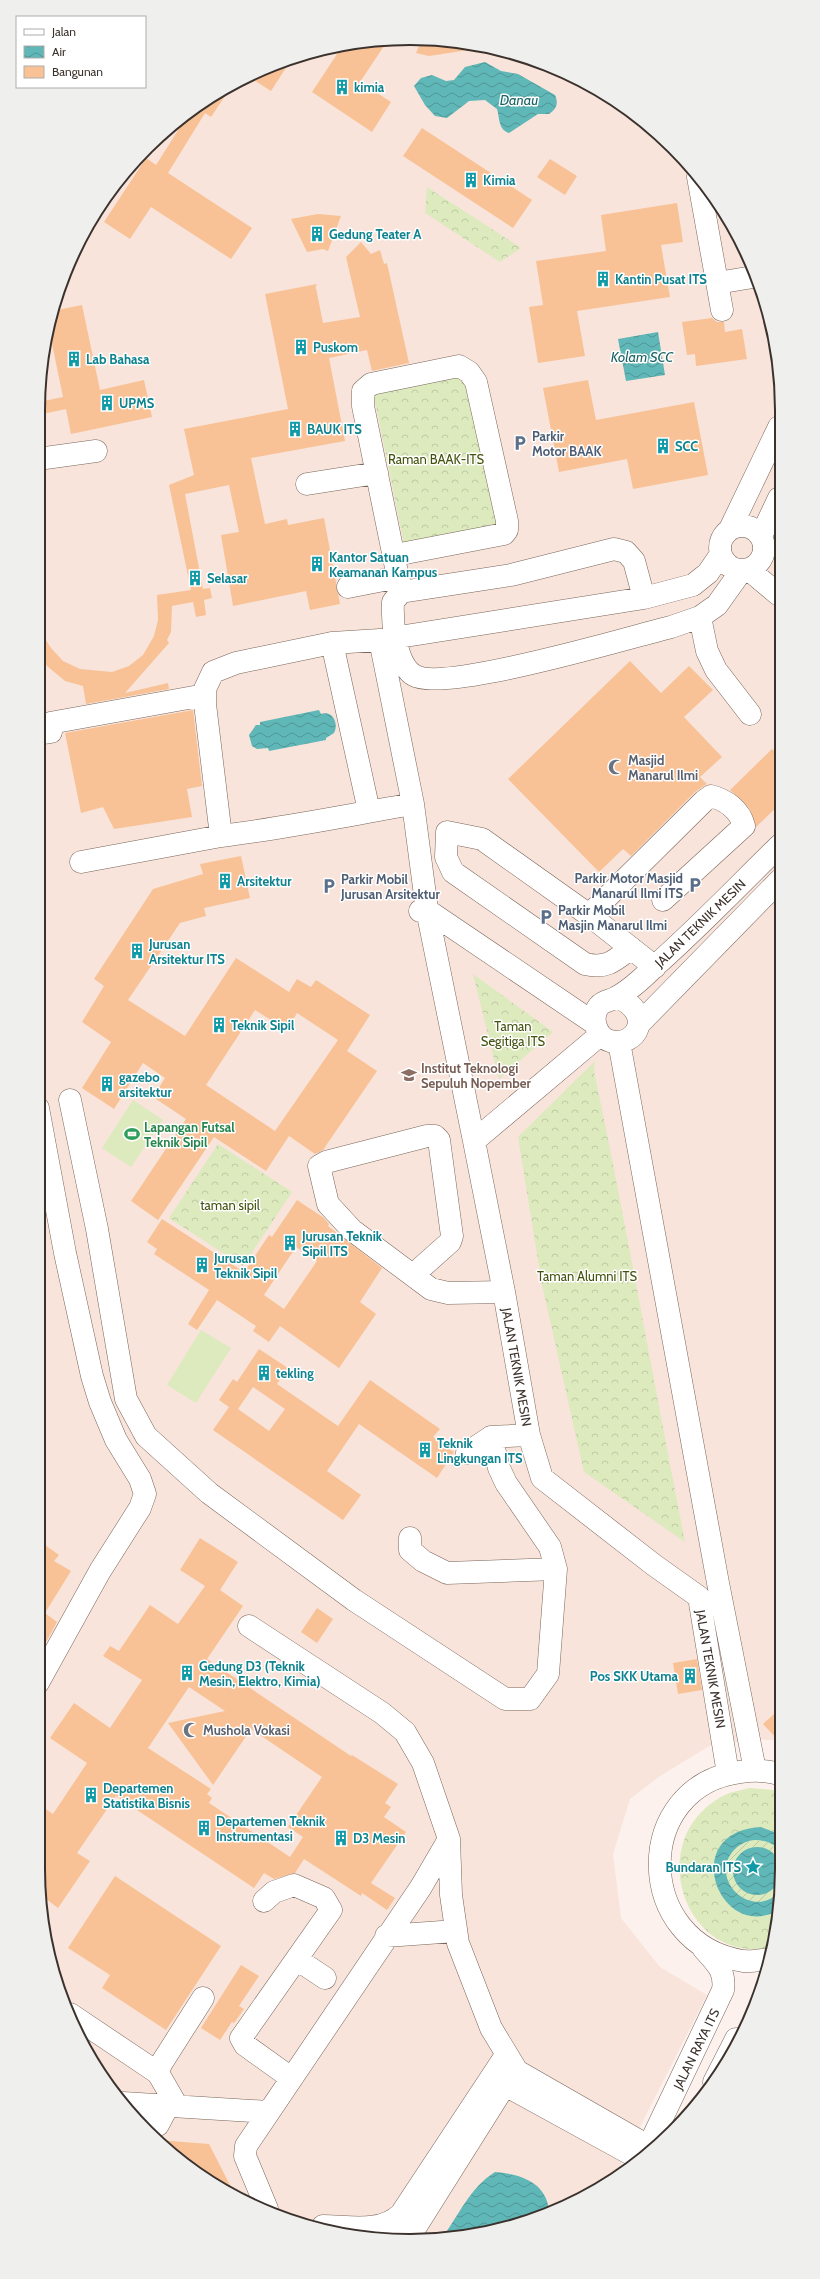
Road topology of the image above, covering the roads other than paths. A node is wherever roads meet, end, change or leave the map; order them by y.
1 (701, 190) edge
2 (750, 278) edge
3 (717, 283) junction
4 (722, 310) dead end
5 (775, 435) edge
6 (96, 451) dead end
7 (45, 458) edge
8 (377, 472) junction
9 (307, 484) dead end
10 (775, 517) edge
11 (730, 529) junction
12 (768, 550) edge
13 (721, 554) junction
14 (395, 555) junction
15 (745, 569) junction
16 (400, 585) junction
17 (348, 587) dead end
18 (775, 592) edge
19 (644, 598) junction
20 (700, 617) junction
21 (387, 638) junction
22 (332, 643) junction
23 (205, 695) junction
24 (750, 714) dead end
25 (45, 733) edge
26 (369, 811) junction
27 (415, 814) junction
28 (447, 832) junction
29 (222, 836) junction
30 (775, 850) edge
31 (81, 862) dead end
32 (775, 885) edge
33 (663, 900) dead end
34 (421, 911) junction
35 (589, 915) junction
36 (631, 948) junction
37 (655, 967) junction
38 (617, 997) junction
39 (639, 1024) junction
40 (604, 1033) junction
41 (70, 1100) dead end
42 (474, 1141) junction
43 (45, 1145) edge
44 (104, 1267) junction
45 (69, 1273) junction
46 (413, 1275) junction
47 (504, 1292) junction
48 (126, 1399) junction
49 (100, 1402) junction
50 (529, 1435) junction
51 (491, 1437) junction
52 (467, 1453) dead end
53 (410, 1538) dead end
54 (556, 1569) junction
55 (718, 1583) junction
56 (699, 1597) junction
57 (726, 1623) junction
58 (249, 1626) dead end
59 (705, 1635) junction
60 (45, 1670) edge
61 (774, 1773) edge
62 (728, 1774) junction
63 (449, 1839) junction
64 (421, 1887) junction
65 (451, 1895) junction
66 (264, 1901) dead end
67 (456, 1931) junction
68 (386, 1936) junction
69 (700, 1944) junction
70 (764, 1959) edge
71 (298, 1960) junction
72 (325, 1978) dead end
73 (203, 1998) dead end
74 (78, 2019) edge
75 (505, 2071) junction
76 (158, 2073) junction
77 (291, 2078) junction
78 (172, 2106) junction
79 (134, 2108) edge
80 (268, 2112) junction
81 (151, 2126) edge
82 (648, 2145) edge
83 (640, 2152) edge
84 (265, 2203) edge
85 (342, 2227) edge
86 (410, 2234) edge

1 - 3 main road
2 - 3 main road
3 - 4 main road
5 - 11 main road
6 - 7 main road
8 - 9 main road
8 - 14 main road
8 - 14 main road
10 - 12 main road
11 - 12 main road
11 - 13 main road
12 - 15 main road
13 - 15 main road
13 - 19 main road
14 - 16 main road
15 - 18 main road
15 - 20 main road
16 - 17 main road
16 - 19 main road
16 - 21 main road
19 - 21 main road
20 - 21 main road
20 - 24 main road
21 - 22 main road
21 - 27 main road, JALAN TEKNIK MESIN
22 - 23 main road
22 - 26 main road
23 - 25 main road
23 - 29 main road
26 - 27 main road
26 - 29 main road
27 - 28 main road
27 - 34 main road, JALAN TEKNIK MESIN
28 - 35 main road
28 - 36 main road
29 - 31 main road
30 - 37 main road, JALAN TEKNIK MESIN
32 - 39 main road, JALAN TEKNIK MESIN
33 - 35 main road
34 - 40 main road
34 - 42 main road, JALAN TEKNIK MESIN
35 - 36 main road
36 - 37 main road
37 - 38 main road, JALAN TEKNIK MESIN
38 - 39 main road
38 - 40 main road
39 - 40 main road
40 - 42 main road
40 - 55 main road, JALAN TEKNIK MESIN
41 - 44 main road
42 - 47 main road, JALAN TEKNIK MESIN
43 - 45 main road
44 - 45 main road
44 - 48 main road
45 - 49 main road
46 - 46 main road
46 - 47 main road
47 - 50 main road, JALAN TEKNIK MESIN
48 - 49 main road
48 - 54 main road
49 - 60 main road
50 - 51 main road
50 - 56 main road, JALAN TEKNIK MESIN
51 - 52 main road
51 - 54 main road
53 - 54 main road
55 - 56 main road
55 - 57 main road, JALAN TEKNIK MESIN
56 - 59 main road, JALAN TEKNIK MESIN
57 - 59 main road
57 - 61 main road, JALAN TEKNIK MESIN
58 - 63 main road
59 - 62 main road, JALAN TEKNIK MESIN
61 - 62 main road
62 - 69 main road
63 - 64 main road
63 - 65 main road
64 - 65 main road
64 - 68 main road
65 - 67 main road
66 - 71 main road
67 - 68 main road
67 - 75 main road
68 - 77 main road
69 - 70 main road
69 - 82 main road, JALAN RAYA ITS
71 - 72 main road
71 - 77 main road
73 - 76 main road
74 - 76 main road
75 - 83 main road
75 - 85 main road
75 - 86 main road
76 - 78 main road
77 - 80 main road
78 - 79 main road
78 - 80 main road
78 - 81 main road
80 - 84 main road

